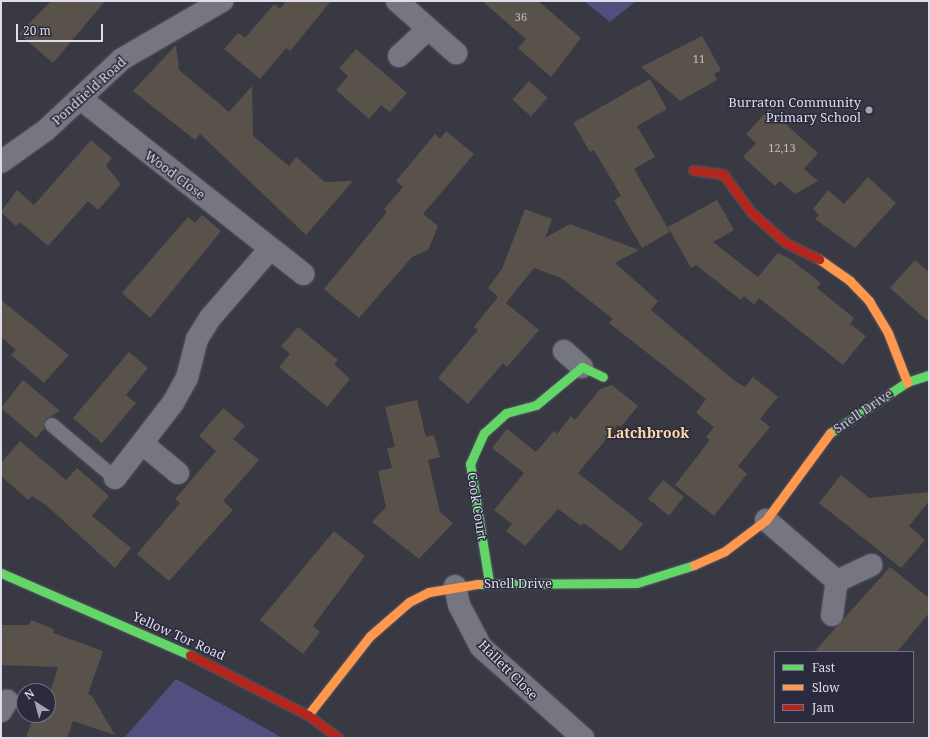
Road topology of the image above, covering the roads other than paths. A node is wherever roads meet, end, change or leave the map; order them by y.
1 (222, 1) edge
2 (397, 1) edge
3 (427, 30) junction
4 (456, 53) dead end
5 (399, 56) dead end
6 (81, 98) junction
7 (1, 162) edge
8 (693, 170) dead end
9 (270, 249) junction
10 (303, 274) dead end
11 (564, 351) dead end
12 (582, 367) junction
13 (929, 375) edge
14 (603, 377) dead end
15 (907, 382) junction
16 (52, 425) dead end
17 (144, 445) junction
18 (178, 473) dead end
19 (115, 478) joint
20 (766, 520) junction
21 (871, 565) dead end
22 (1, 573) edge
23 (837, 581) junction
24 (489, 582) junction
25 (455, 586) junction
26 (832, 615) dead end
27 (308, 715) junction
28 (339, 738) edge
29 (584, 738) edge

1 - 6 street, Pondfield Road
2 - 3 street
3 - 4 street
3 - 5 street
6 - 7 street, Pondfield Road
6 - 9 street, Wood Close
8 - 15 street
9 - 10 street, Wood Close
9 - 17 street
11 - 12 street
12 - 14 street
12 - 24 street, Cook Court
13 - 15 street, Snell Drive
15 - 20 street, Snell Drive
16 - 19 lane
17 - 18 street
17 - 19 street
20 - 23 street
20 - 24 street, Snell Drive
21 - 23 street
22 - 27 street, Yellow Tor Road
23 - 26 street
24 - 25 street, Snell Drive
25 - 27 street, Snell Drive
25 - 29 street, Hallett Close
27 - 28 street, Yellow Tor Road

